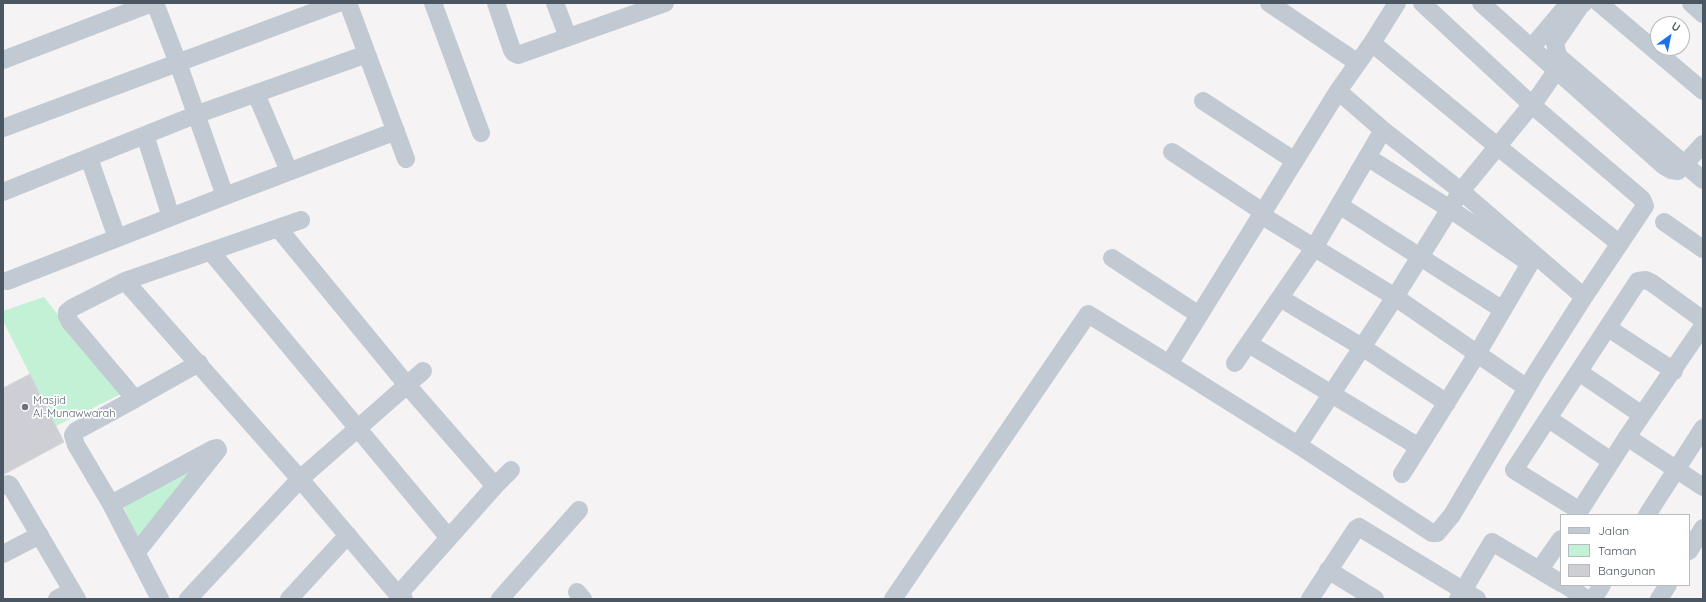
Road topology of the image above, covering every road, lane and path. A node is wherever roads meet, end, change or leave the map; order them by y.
1 (154, 3) edge
2 (338, 3) edge
3 (348, 3) edge
4 (433, 3) edge
5 (496, 3) edge
6 (555, 3) edge
7 (665, 3) edge
8 (1269, 3) edge
9 (1422, 3) edge
10 (1481, 3) edge
11 (1569, 3) edge
12 (1584, 3) edge
13 (1691, 3) edge
14 (1393, 5) edge
15 (1606, 5) edge
16 (618, 11) edge
17 (1703, 14) edge
18 (568, 38) junction
19 (1372, 43) junction
20 (1532, 47) junction
21 (367, 54) junction
22 (3, 60) edge
23 (178, 63) junction
24 (1358, 63) junction
25 (1556, 71) junction
26 (1338, 91) junction
27 (1703, 92) edge
28 (256, 94) junction
29 (1203, 101) dead end
30 (1532, 105) junction
31 (195, 115) junction
32 (3, 128) edge
33 (1383, 130) junction
34 (396, 131) junction
35 (481, 133) dead end
36 (145, 135) junction
37 (1703, 144) edge
38 (1498, 147) junction
39 (1172, 152) dead end
40 (1366, 157) junction
41 (89, 158) junction
42 (406, 159) dead end
43 (1295, 161) junction
44 (1685, 164) junction
45 (289, 171) junction
46 (1703, 180) edge
47 (1461, 191) junction
48 (3, 192) edge
49 (225, 196) junction
50 (1339, 205) junction
51 (1450, 209) junction
52 (1262, 214) junction
53 (171, 217) junction
54 (301, 220) dead end
55 (1664, 222) dead end
56 (278, 228) junction
57 (117, 238) junction
58 (1620, 244) junction
59 (1314, 248) junction
60 (1703, 249) edge
61 (211, 252) junction
62 (1420, 256) junction
63 (1112, 258) dead end
64 (1533, 259) junction
65 (125, 281) junction
66 (7, 282) edge
67 (1395, 297) junction
68 (1584, 297) junction
69 (1280, 298) junction
70 (1503, 310) junction
71 (1199, 315) junction
72 (1703, 320) edge
73 (1703, 326) edge
74 (1608, 328) junction
75 (1249, 344) junction
76 (1362, 347) junction
77 (1477, 354) junction
78 (199, 363) junction
79 (1235, 363) dead end
80 (1169, 364) junction
81 (424, 371) dead end
82 (1674, 371) junction
83 (1579, 372) junction
84 (407, 385) junction
85 (1527, 388) junction
86 (1332, 394) junction
87 (135, 399) junction
88 (1447, 403) junction
89 (1642, 415) junction
90 (1549, 419) junction
91 (358, 428) junction
92 (1703, 428) edge
93 (1627, 437) junction
94 (1298, 445) junction
95 (1419, 447) junction
96 (1611, 462) junction
97 (1676, 469) junction
98 (511, 470) dead end
99 (1402, 474) dead end
100 (300, 479) junction
101 (3, 486) edge
102 (495, 486) junction
103 (1703, 487) edge
104 (111, 504) junction
105 (579, 510) dead end
106 (1579, 513) edge
107 (1648, 514) edge
108 (1703, 528) edge
109 (40, 535) junction
110 (348, 535) junction
111 (449, 538) junction
112 (1560, 540) edge
113 (1690, 549) edge
114 (136, 553) junction
115 (3, 554) edge
116 (1540, 569) junction
117 (1328, 570) junction
118 (1560, 582) edge
119 (1567, 586) edge
120 (1601, 586) edge
121 (1667, 586) edge
122 (395, 595) edge
123 (69, 596) edge
124 (1466, 596) edge
125 (160, 599) edge
126 (188, 599) edge
127 (289, 599) edge
128 (500, 599) edge
129 (893, 599) edge
130 (1310, 599) edge
131 (1375, 599) edge
132 (1587, 599) edge
133 (1593, 599) edge
134 (1659, 599) edge

1 - 22 street
1 - 23 street
2 - 23 street
3 - 21 street
4 - 35 street
5 - 18 street
6 - 18 street
7 - 16 street
8 - 24 street
9 - 30 street
10 - 20 street
11 - 20 street
12 - 44 street
13 - 17 street
14 - 19 street
15 - 27 street
16 - 18 street
19 - 24 street
19 - 38 street
20 - 25 street
21 - 28 street
21 - 34 street
23 - 31 street
23 - 32 street
24 - 26 street
25 - 30 street
25 - 44 street
26 - 33 street
26 - 43 street
28 - 31 street
28 - 45 street
29 - 43 street
30 - 38 street
30 - 58 street
31 - 36 street
31 - 49 street
33 - 40 street
33 - 47 street
34 - 42 street
34 - 45 street
36 - 41 street
36 - 53 street
37 - 44 street
38 - 47 street
38 - 58 street
39 - 52 street
40 - 50 street
40 - 51 street
41 - 48 street
41 - 57 street
43 - 52 street
44 - 46 street
45 - 49 street
47 - 51 street
47 - 64 street
49 - 53 street
50 - 59 street
50 - 62 street
51 - 62 street
51 - 64 street
52 - 59 street
52 - 71 street
53 - 57 street
54 - 56 street
55 - 60 street
56 - 61 street
56 - 84 street
57 - 66 street
58 - 68 street
59 - 67 street
59 - 69 street
61 - 65 street
61 - 91 street
62 - 67 street
62 - 70 street
63 - 71 street
64 - 68 street
64 - 70 street
65 - 78 street
65 - 87 street
67 - 76 street
67 - 77 street
68 - 85 street
69 - 75 street
69 - 76 street
70 - 77 street
71 - 80 street
72 - 74 street
73 - 82 street
74 - 82 street
74 - 83 street
75 - 79 street
75 - 86 street
76 - 86 street
76 - 88 street
77 - 85 street
77 - 88 street
78 - 87 street
78 - 100 street
80 - 94 street
80 - 129 street
81 - 84 street
82 - 89 street
83 - 89 street
83 - 90 street
84 - 91 street
84 - 102 street
85 - 94 street
86 - 94 street
86 - 95 street
87 - 104 street
88 - 95 street
89 - 93 street
90 - 96 street
90 - 106 street
91 - 100 street
91 - 111 street
92 - 97 street
93 - 96 street
93 - 97 street
95 - 99 street
96 - 106 street
97 - 103 street
97 - 107 street
98 - 102 street
100 - 110 street
100 - 126 street
101 - 109 street
102 - 111 street
104 - 114 street
104 - 114 street
105 - 128 street
108 - 113 street
109 - 115 street
109 - 123 street
110 - 122 street
110 - 127 street
111 - 122 street
112 - 116 street
114 - 125 street
116 - 118 street
116 - 124 street
117 - 124 street
117 - 130 street
117 - 131 street
119 - 132 street
120 - 133 street
121 - 134 street

